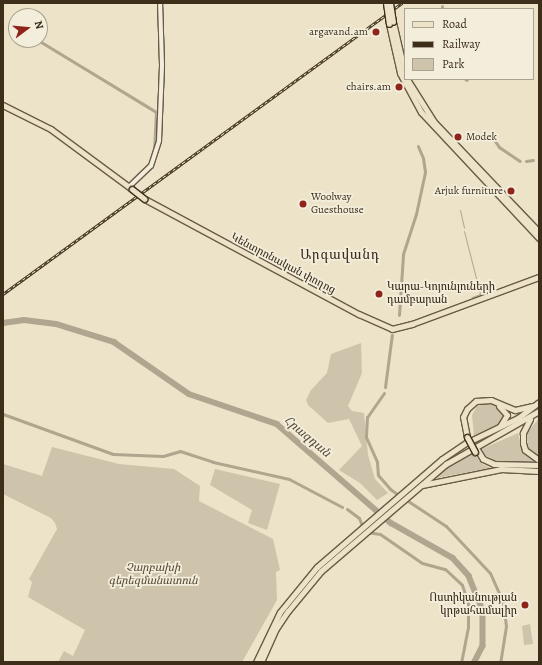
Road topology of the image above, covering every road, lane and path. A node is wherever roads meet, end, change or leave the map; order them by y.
1 (160, 3) edge
2 (386, 3) edge
3 (390, 3) edge
4 (391, 23) junction
5 (404, 70) edge
6 (408, 80) edge
7 (3, 105) edge
8 (131, 188) junction
9 (539, 232) edge
10 (539, 238) edge
11 (539, 277) edge
12 (538, 403) edge
13 (539, 411) edge
14 (530, 418) junction
15 (493, 431) junction
16 (469, 436) junction
17 (476, 452) junction
18 (539, 460) edge
19 (539, 465) edge
20 (501, 468) junction
21 (539, 471) edge
22 (420, 486) junction
23 (256, 662) edge
24 (261, 662) edge

1 - 8 street
2 - 4 highway, bridge
3 - 4 highway, bridge
4 - 5 highway
4 - 10 highway
6 - 9 highway
7 - 8 main road, Կենտրոնական փողոց
8 - 11 main road, Կենտրոնական փողոց, bridge
12 - 15 highway
12 - 16 highway
13 - 14 highway
14 - 18 highway
14 - 22 highway
15 - 16 highway
15 - 23 highway
16 - 17 highway, bridge
17 - 19 highway
17 - 20 highway
20 - 21 highway
20 - 22 highway
22 - 24 highway

